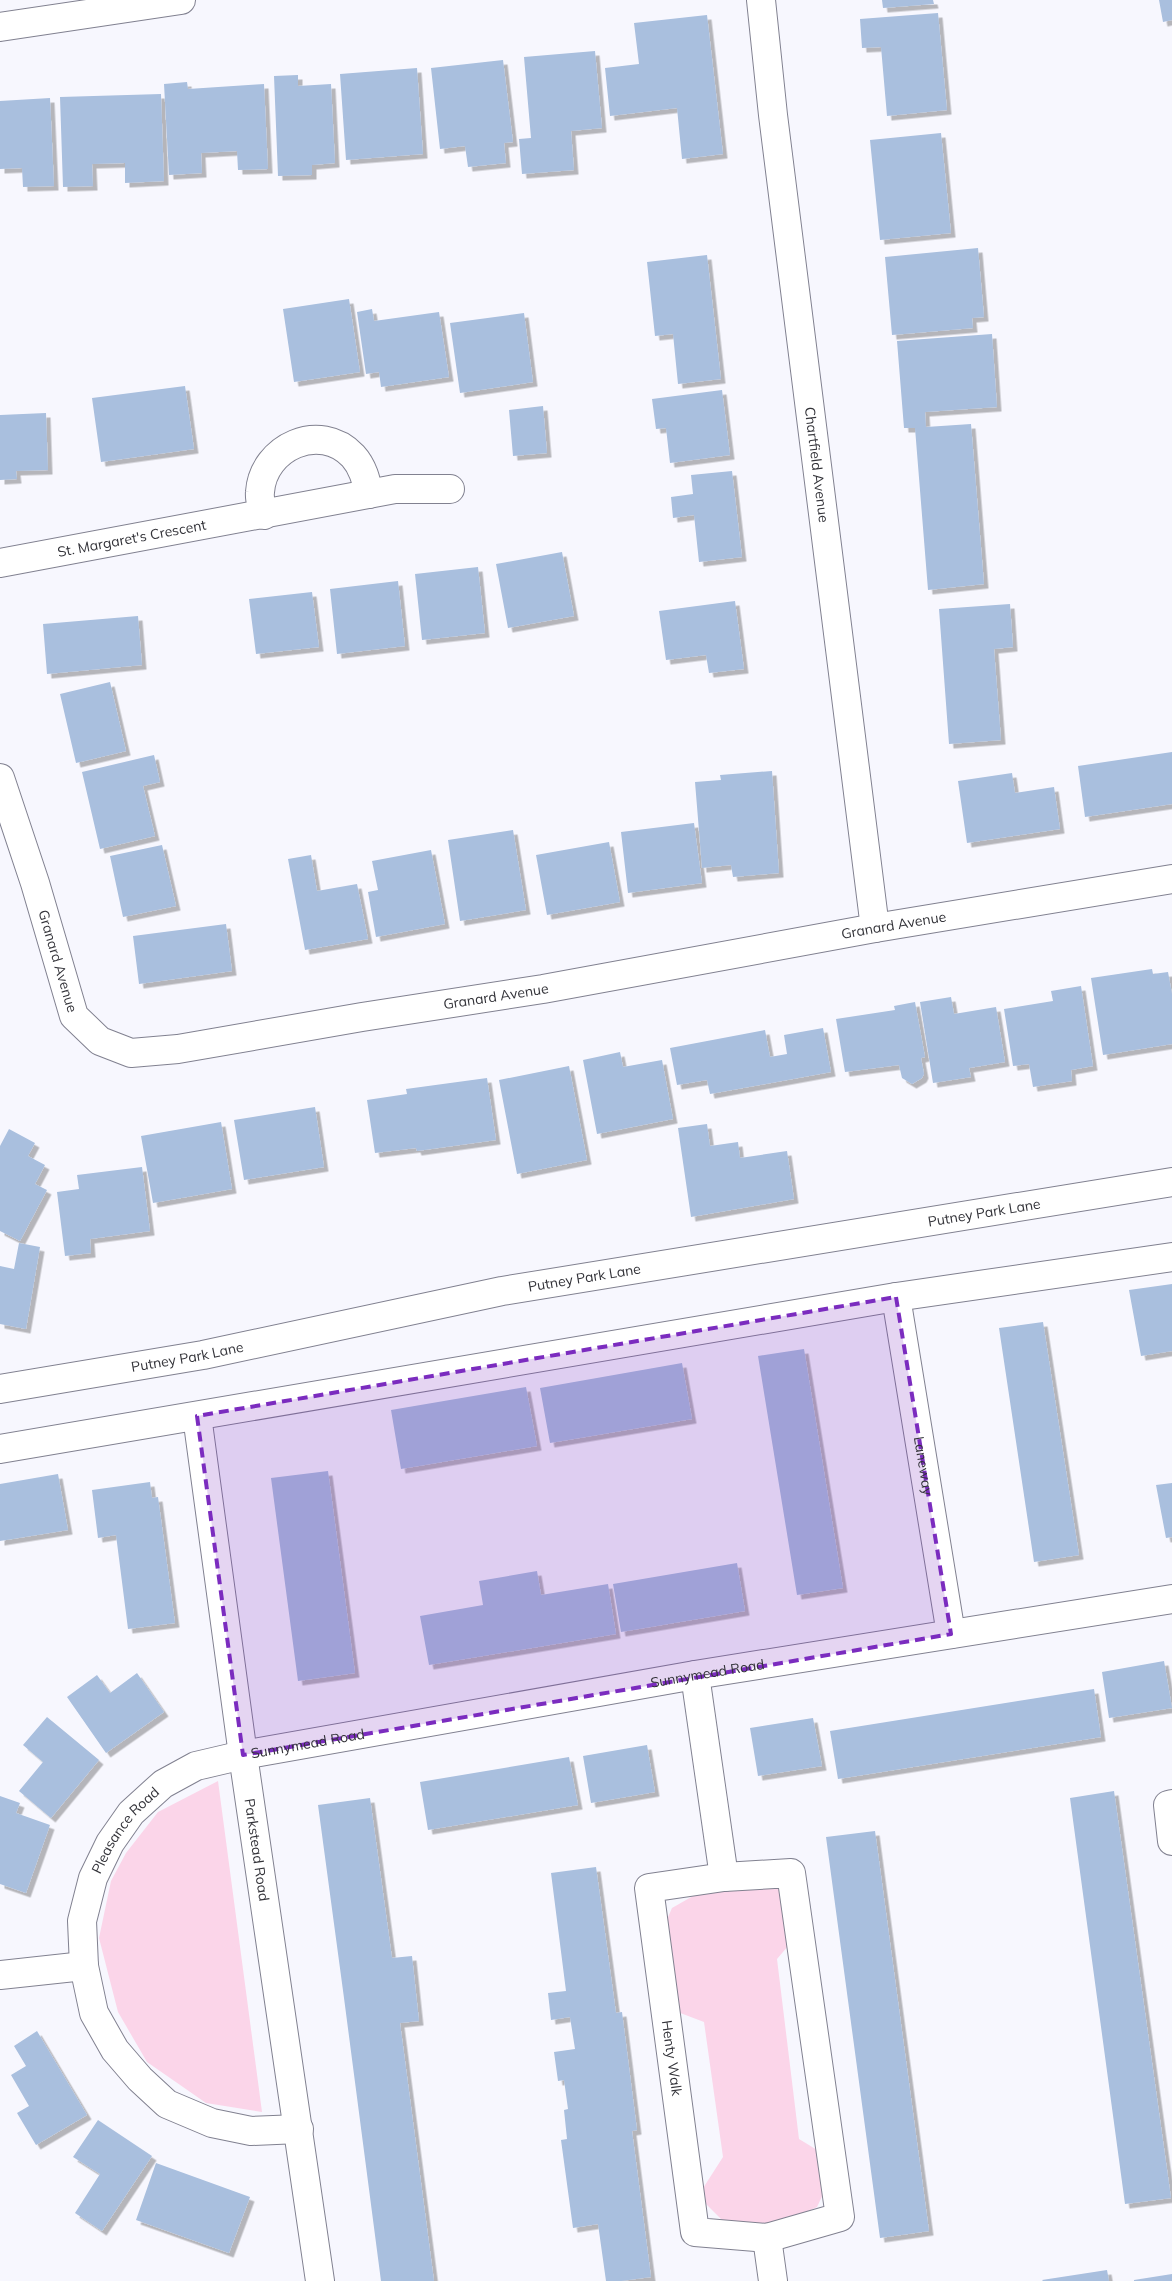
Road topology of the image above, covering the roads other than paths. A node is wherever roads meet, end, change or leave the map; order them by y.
1 (181, 0) edge
2 (761, 0) edge
3 (0, 28) edge
4 (450, 489) dead end
5 (369, 494) junction
6 (264, 515) junction
7 (0, 563) edge
8 (0, 778) edge
9 (1172, 879) edge
10 (875, 928) junction
11 (1172, 1182) edge
12 (1172, 1257) edge
13 (896, 1297) junction
14 (0, 1389) edge
15 (197, 1416) junction
16 (0, 1449) edge
17 (1172, 1599) edge
18 (951, 1634) junction
19 (695, 1675) junction
20 (243, 1754) junction
21 (1172, 1804) edge
22 (1172, 1841) edge
23 (724, 1876) junction
24 (84, 1966) junction
25 (0, 1975) edge
26 (298, 2129) junction
27 (767, 2238) junction
28 (320, 2281) edge
29 (773, 2281) edge

1 - 3 street
2 - 10 street, Chartfield Avenue
4 - 5 street, St. Margaret's Crescent
5 - 6 street, St. Margaret's Crescent
5 - 6 street
6 - 7 street, St. Margaret's Crescent
8 - 10 street, Granard Avenue
9 - 10 street, Granard Avenue
11 - 14 street, Putney Park Lane
12 - 13 street
13 - 15 street
13 - 18 street, Laneway
15 - 16 street
15 - 20 street, Parkstead Road
17 - 18 street, Sunnymead Road
18 - 19 street, Sunnymead Road
19 - 20 street, Sunnymead Road
19 - 23 street
20 - 24 street, Pleasance Road
20 - 26 street, Parkstead Road
21 - 22 street
23 - 27 street, Henty Walk
23 - 27 street, Henty Walk
24 - 25 street
24 - 26 street, Pleasance Road
26 - 28 street, Parkstead Road
27 - 29 street

